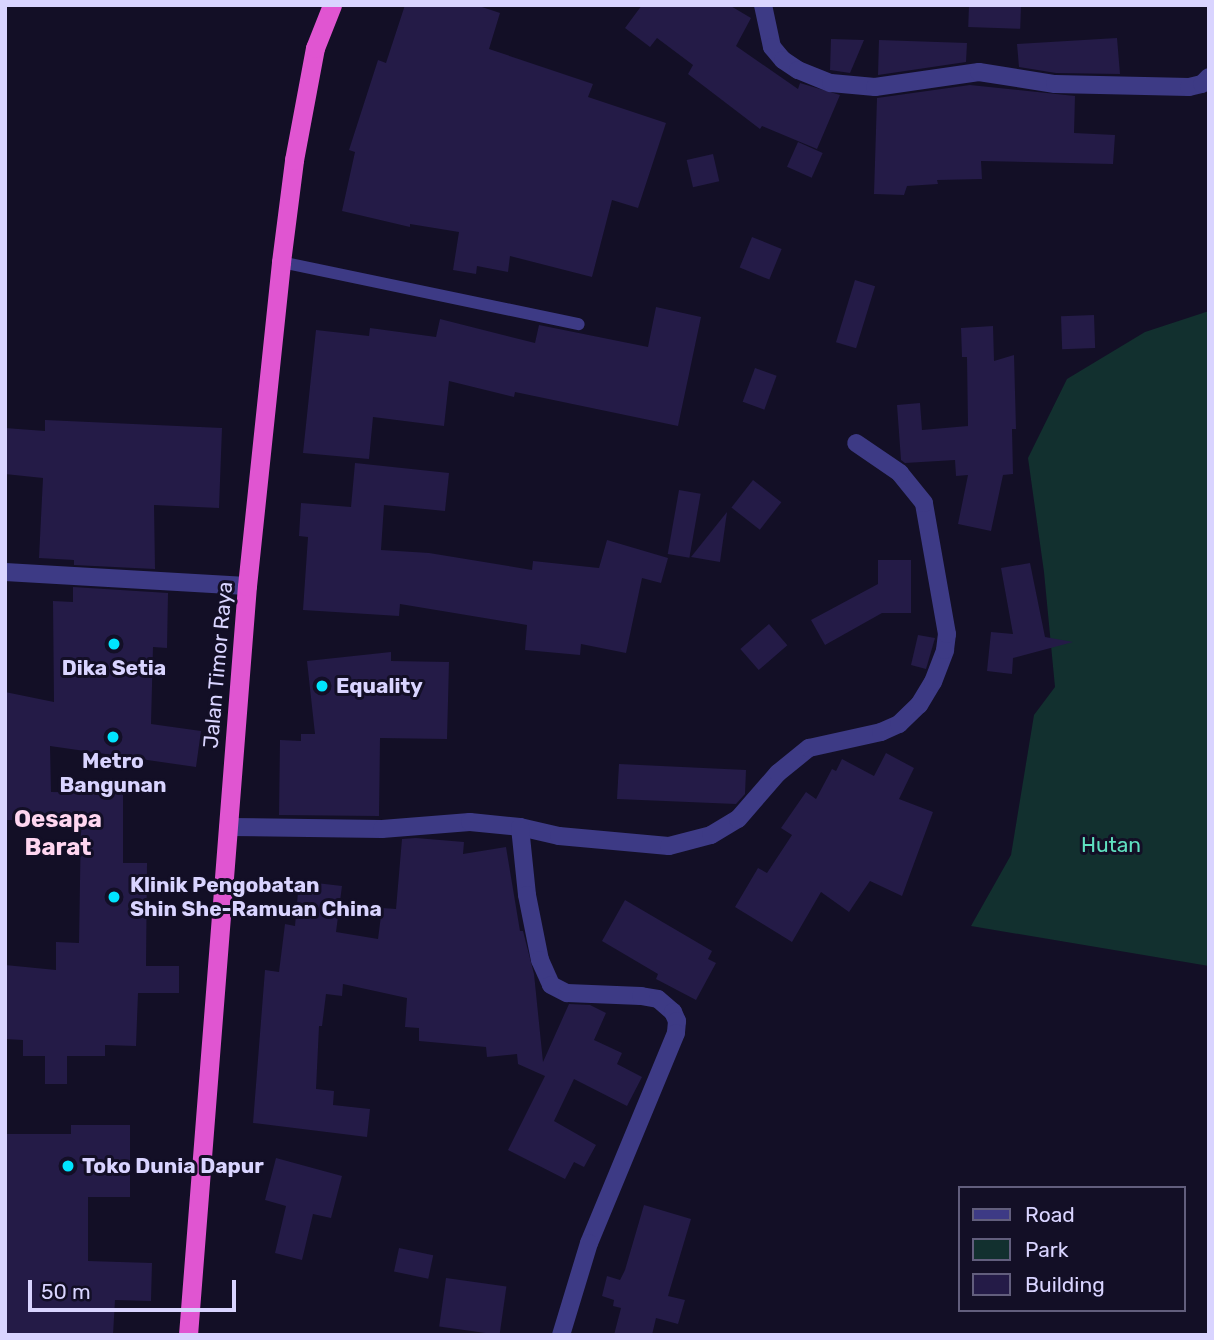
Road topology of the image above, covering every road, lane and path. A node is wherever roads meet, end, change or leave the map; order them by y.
1 (332, 5) edge
2 (763, 5) edge
3 (1209, 77) edge
4 (281, 262) junction
5 (579, 324) dead end
6 (856, 443) dead end
7 (5, 572) edge
8 (247, 586) junction
9 (228, 827) junction
10 (520, 827) junction
11 (188, 1335) edge
12 (561, 1335) edge

1 - 4 highway, Jalan Timor Raya
2 - 3 street
4 - 5 lane
4 - 8 highway, Jalan Timor Raya
6 - 10 street
7 - 8 street
8 - 9 highway, Jalan Timor Raya
9 - 10 street
9 - 11 highway, Jalan Timor Raya
10 - 12 street

